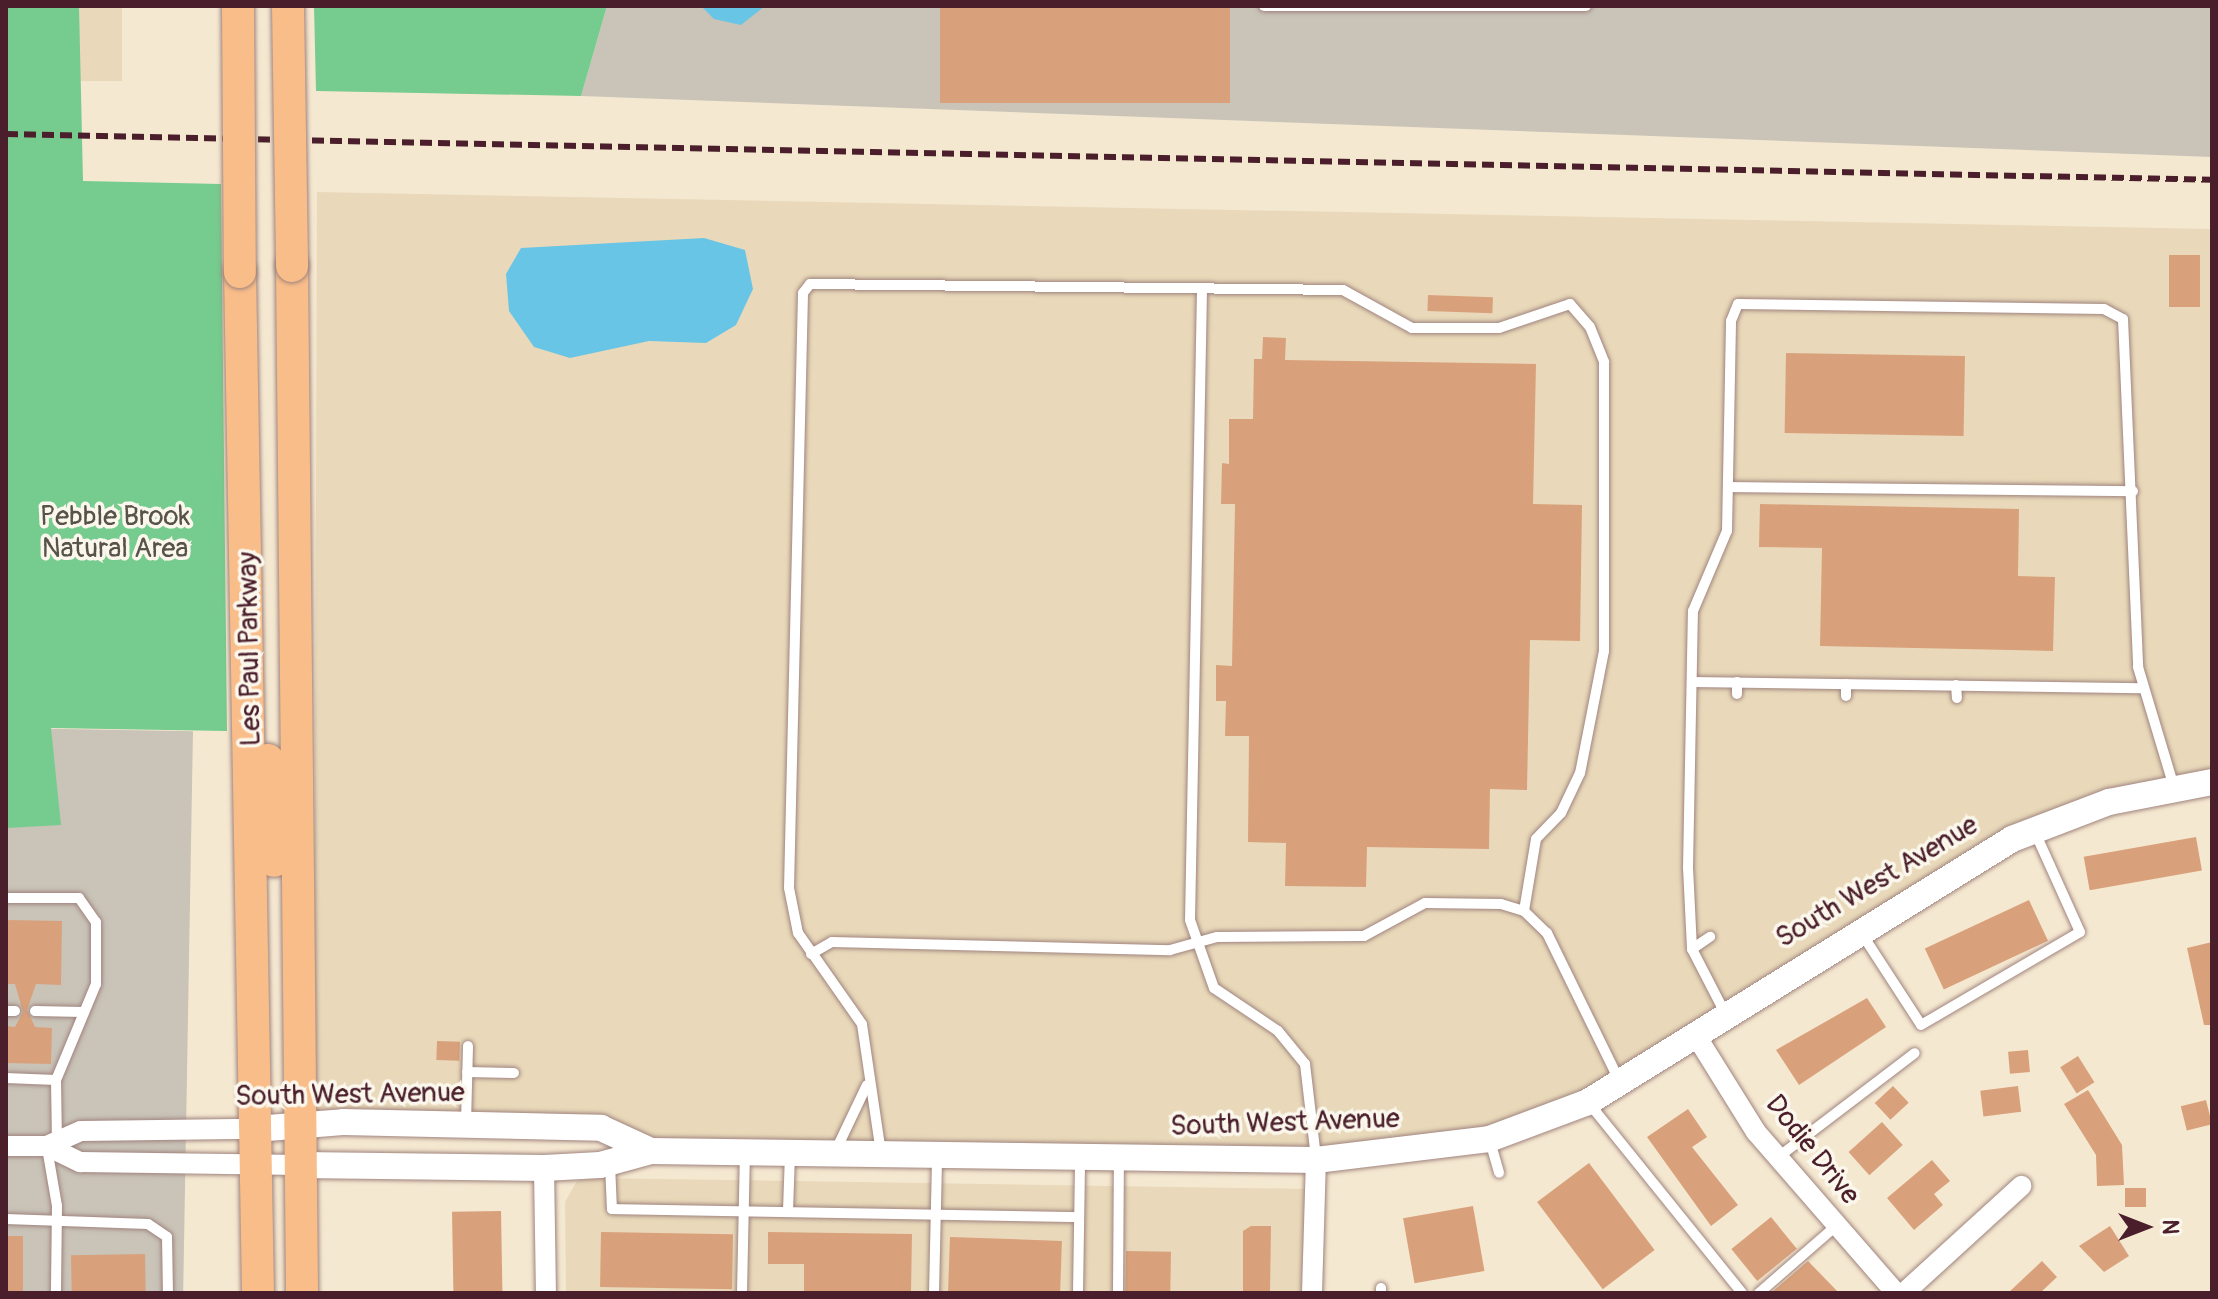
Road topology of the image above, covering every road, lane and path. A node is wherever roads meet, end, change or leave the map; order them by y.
1 (238, 6) edge
2 (288, 6) edge
3 (1264, 6) edge
4 (1586, 6) edge
5 (1308, 7) edge
6 (1332, 7) edge
7 (1202, 290) junction
8 (1729, 487) junction
9 (2133, 491) junction
10 (1692, 682) junction
11 (1737, 682) junction
12 (1792, 683) junction
13 (1846, 684) junction
14 (1900, 685) junction
15 (1956, 685) junction
16 (2142, 688) junction
17 (1737, 694) dead end
18 (1792, 695) dead end
19 (1846, 696) dead end
20 (1900, 697) dead end
21 (1957, 698) dead end
22 (2212, 782) edge
23 (2174, 787) junction
24 (2034, 829) junction
25 (6, 898) edge
26 (1524, 911) junction
27 (1859, 929) junction
28 (1710, 937) dead end
29 (1194, 942) junction
30 (1692, 949) junction
31 (811, 954) junction
32 (35, 1011) dead end
33 (84, 1012) junction
34 (1725, 1013) junction
35 (1695, 1034) junction
36 (468, 1046) dead end
37 (1915, 1053) dead end
38 (467, 1072) junction
39 (514, 1073) dead end
40 (6, 1078) edge
41 (56, 1080) junction
42 (1620, 1081) junction
43 (867, 1085) junction
44 (1588, 1102) junction
45 (466, 1125) junction
46 (278, 1126) junction
47 (1489, 1139) junction
48 (52, 1144) junction
49 (6, 1146) edge
50 (651, 1151) junction
51 (745, 1153) junction
52 (790, 1155) junction
53 (834, 1156) junction
54 (881, 1157) junction
55 (937, 1157) junction
56 (1777, 1158) junction
57 (1080, 1159) junction
58 (1119, 1160) junction
59 (1316, 1160) junction
60 (610, 1162) junction
61 (277, 1164) junction
62 (544, 1168) junction
63 (1499, 1173) dead end
64 (2021, 1186) dead end
65 (744, 1211) junction
66 (788, 1211) junction
67 (935, 1214) junction
68 (1079, 1217) junction
69 (6, 1219) edge
70 (57, 1219) junction
71 (1836, 1226) junction
72 (56, 1293) edge
73 (168, 1293) edge
74 (258, 1293) edge
75 (280, 1293) edge
76 (302, 1293) edge
77 (546, 1293) edge
78 (742, 1293) edge
79 (934, 1293) edge
80 (1078, 1293) edge
81 (1118, 1293) edge
82 (1312, 1293) edge
83 (1742, 1293) edge
84 (1759, 1293) edge
85 (1896, 1293) edge
86 (1904, 1293) edge

1 - 46 main road, Les Paul Parkway, bridge
2 - 46 main road, Les Paul Parkway, bridge
3 - 5 lane
4 - 6 lane
5 - 6 lane
7 - 26 lane
7 - 29 lane
7 - 31 lane
8 - 9 lane
8 - 9 lane
8 - 10 lane
9 - 16 lane
10 - 11 lane
10 - 30 lane
11 - 12 lane
11 - 17 lane
12 - 13 lane
12 - 18 lane
13 - 14 lane
13 - 19 lane
14 - 15 lane
14 - 20 lane
15 - 16 lane
15 - 21 lane
16 - 23 lane
22 - 23 street, South West Avenue
23 - 24 street, South West Avenue
24 - 27 street, South West Avenue
24 - 27 lane
25 - 33 lane
26 - 29 lane
26 - 42 lane
27 - 34 street, South West Avenue
28 - 30 lane
29 - 31 lane
29 - 59 lane
30 - 34 lane
31 - 43 lane
32 - 33 lane
33 - 41 lane
34 - 35 street, South West Avenue
35 - 42 street, South West Avenue
35 - 56 street, Dodie Drive
36 - 38 lane
37 - 56 lane
38 - 39 lane
38 - 45 lane
40 - 41 lane
41 - 48 lane
42 - 44 street, South West Avenue
43 - 53 lane
43 - 54 lane
44 - 47 street, South West Avenue
44 - 83 lane
45 - 46 street, South West Avenue
45 - 50 street, South West Avenue
46 - 48 street, South West Avenue
46 - 61 main road
46 - 61 main road, Les Paul Parkway
47 - 59 street, South West Avenue
47 - 63 lane
48 - 49 street, South West Avenue
48 - 61 street, South West Avenue
48 - 70 lane
50 - 51 street, South West Avenue
50 - 60 street, South West Avenue
51 - 52 street, South West Avenue
51 - 65 lane
52 - 53 street, South West Avenue
52 - 66 lane
53 - 54 street, South West Avenue
54 - 55 street, South West Avenue
55 - 57 street, South West Avenue
55 - 67 lane
56 - 71 street, Dodie Drive
57 - 58 street, South West Avenue
57 - 68 lane
58 - 59 street, South West Avenue
58 - 81 lane
59 - 82 street
60 - 62 street, South West Avenue
60 - 65 lane
61 - 62 street, South West Avenue
61 - 74 main road, Les Paul Parkway
61 - 75 main road
61 - 76 main road, Les Paul Parkway
62 - 77 street
64 - 86 street
65 - 66 lane
65 - 78 lane
66 - 67 lane
67 - 68 lane
67 - 79 lane
68 - 80 lane
69 - 70 lane
70 - 72 lane
70 - 73 lane
71 - 84 lane
71 - 85 street, Dodie Drive

